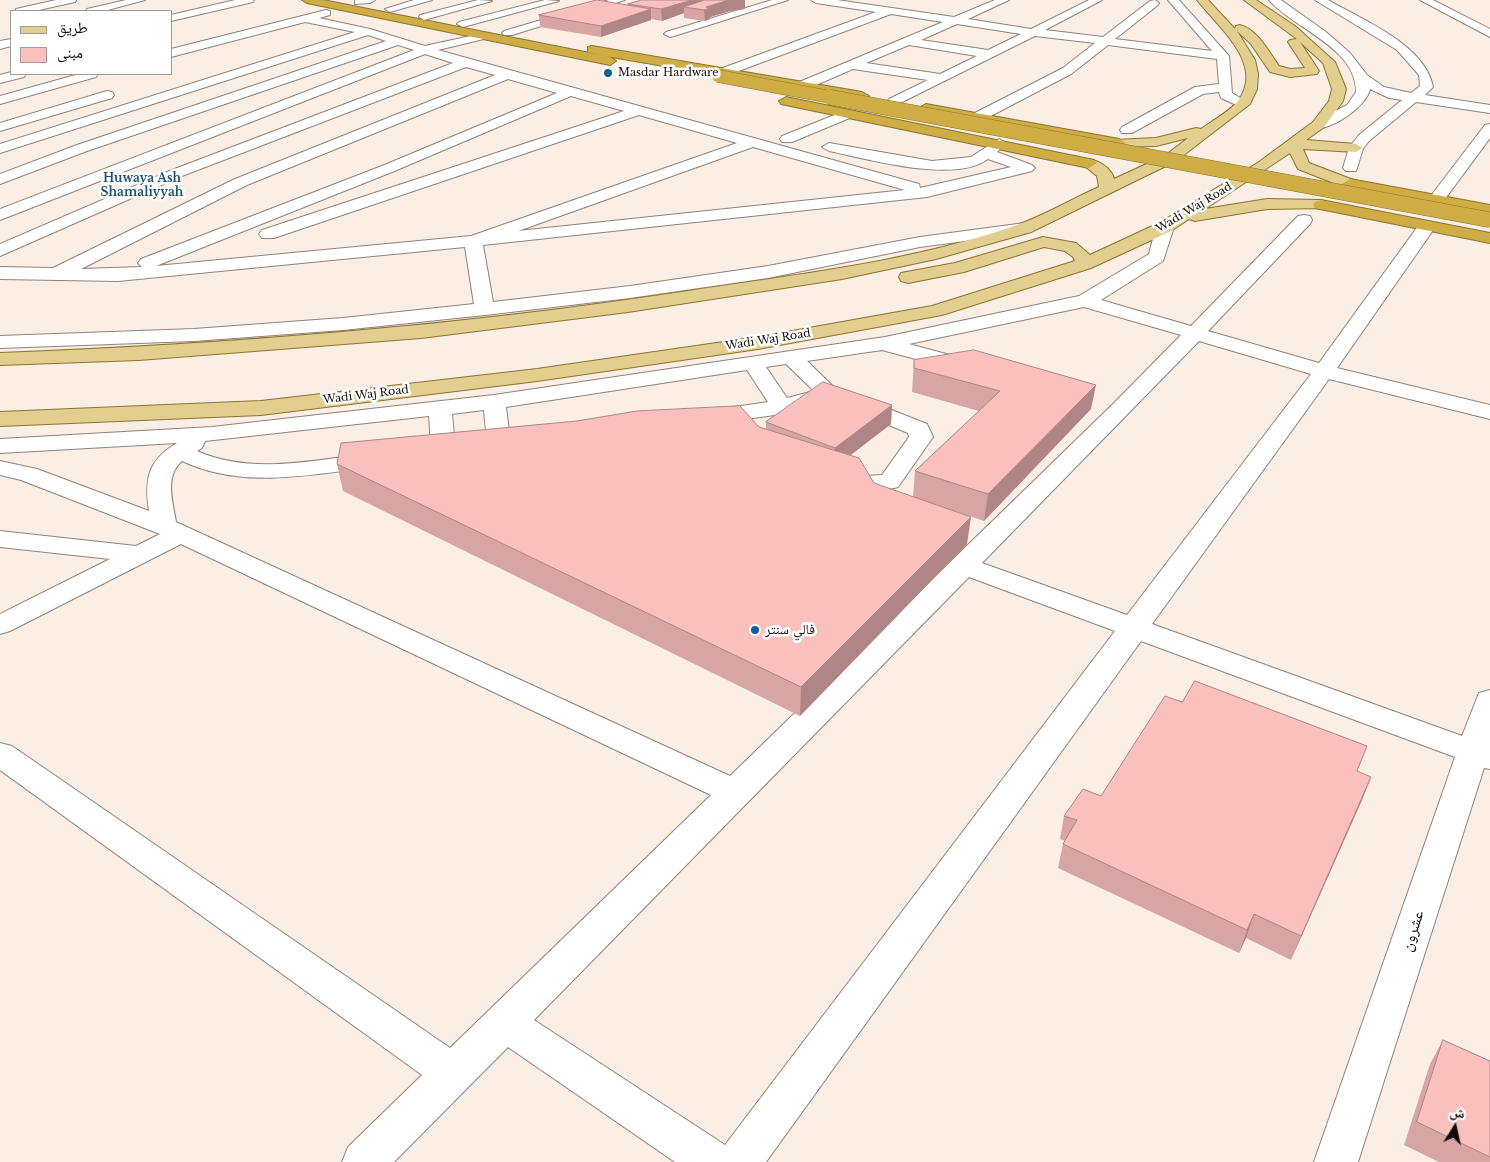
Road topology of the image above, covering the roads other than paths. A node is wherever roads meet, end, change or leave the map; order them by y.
1 (71, 0) edge
2 (140, 0) edge
3 (249, 0) edge
4 (309, 0) edge
5 (427, 0) edge
6 (491, 0) edge
7 (557, 0) edge
8 (587, 0) edge
9 (620, 0) edge
10 (783, 0) edge
11 (816, 0) edge
12 (984, 0) edge
13 (1097, 0) edge
14 (1173, 0) edge
15 (1202, 0) edge
16 (1248, 0) edge
17 (1274, 0) edge
18 (1320, 0) edge
19 (1425, 0) edge
20 (1002, 1) edge
21 (355, 2) edge
22 (1154, 3) dead end
23 (606, 4) junction
24 (292, 5) dead end
25 (390, 9) junction
26 (25, 10) edge
27 (95, 10) edge
28 (890, 11) junction
29 (424, 16) junction
30 (1217, 16) junction
31 (172, 18) edge
32 (308, 19) junction
33 (959, 21) junction
34 (463, 24) junction
35 (344, 26) junction
36 (837, 30) junction
37 (369, 32) junction
38 (1032, 32) junction
39 (508, 33) junction
40 (315, 34) dead end
41 (670, 34) dead end
42 (1490, 34) edge
43 (864, 35) dead end
44 (484, 36) junction
45 (882, 38) dead end
46 (398, 41) junction
47 (909, 42) junction
48 (1107, 42) junction
49 (425, 50) junction
50 (779, 52) junction
51 (172, 53) edge
52 (988, 54) junction
53 (807, 56) dead end
54 (1223, 56) junction
55 (826, 60) dead end
56 (465, 63) junction
57 (854, 64) junction
58 (506, 74) junction
59 (16, 75) edge
60 (88, 75) edge
61 (724, 77) junction
62 (823, 77) junction
63 (1361, 77) junction
64 (940, 78) junction
65 (0, 79) edge
66 (71, 80) junction
67 (868, 85) dead end
68 (802, 86) junction
69 (1226, 87) junction
70 (570, 92) junction
71 (894, 96) junction
72 (1416, 98) junction
73 (0, 100) edge
74 (1357, 101) junction
75 (1243, 104) junction
76 (1490, 109) edge
77 (642, 112) junction
78 (847, 114) junction
79 (978, 117) junction
80 (1318, 125) junction
81 (0, 127) edge
82 (1210, 127) junction
83 (1490, 128) edge
84 (1127, 130) dead end
85 (787, 139) junction
86 (754, 142) junction
87 (1119, 143) joint
88 (1292, 144) junction
89 (993, 148) junction
90 (1356, 148) junction
91 (0, 149) edge
92 (1089, 163) joint
93 (1350, 176) junction
94 (0, 179) edge
95 (1108, 189) junction
96 (927, 192) junction
97 (1490, 210) edge
98 (1312, 212) junction
99 (1432, 213) junction
100 (0, 215) edge
101 (312, 220) junction
102 (1490, 220) edge
103 (1172, 223) junction
104 (330, 228) dead end
105 (1025, 228) junction
106 (1490, 228) edge
107 (268, 234) dead end
108 (347, 237) dead end
109 (1490, 238) edge
110 (473, 241) junction
111 (373, 250) junction
112 (0, 251) edge
113 (1085, 264) junction
114 (0, 273) edge
115 (56, 274) junction
116 (118, 275) junction
117 (725, 291) junction
118 (1086, 301) junction
119 (485, 309) junction
120 (1192, 333) junction
121 (0, 342) edge
122 (885, 344) junction
123 (791, 357) junction
124 (0, 359) edge
125 (753, 363) junction
126 (1324, 371) junction
127 (988, 373) edge
128 (829, 393) junction
129 (494, 402) junction
130 (782, 407) junction
131 (440, 408) junction
132 (1490, 412) edge
133 (0, 419) edge
134 (763, 433) edge
135 (212, 434) junction
136 (538, 444) edge
137 (0, 446) edge
138 (178, 451) junction
139 (0, 468) edge
140 (817, 468) edge
141 (171, 530) junction
142 (0, 538) edge
143 (140, 554) junction
144 (962, 565) junction
145 (0, 625) edge
146 (1134, 628) junction
147 (1490, 700) edge
148 (0, 754) edge
149 (1481, 755) edge
150 (734, 792) junction
151 (504, 1022) junction
152 (453, 1073) junction
153 (364, 1162) edge
154 (712, 1162) edge
155 (739, 1162) edge
156 (1336, 1162) edge

1 - 26 street
2 - 27 street
3 - 31 street
4 - 21 highway
4 - 24 street
5 - 25 street
6 - 29 street
7 - 34 street
8 - 23 street
9 - 23 street
10 - 41 street
11 - 28 street
12 - 20 street
13 - 38 street
14 - 54 street
15 - 30 main road
16 - 30 main road
16 - 80 main road, Wadi Waj Road
17 - 63 street
18 - 72 street
19 - 42 street
20 - 33 street
21 - 25 highway
21 - 32 street
21 - 44 highway
22 - 48 street
23 - 39 street
25 - 29 highway
28 - 33 street
28 - 36 street
29 - 34 highway
30 - 75 main road
32 - 35 street
32 - 51 street
33 - 38 street
33 - 47 street
34 - 39 highway
35 - 37 street
35 - 40 street
36 - 43 street
36 - 50 street
37 - 46 street
37 - 91 street
38 - 48 street
38 - 52 street
39 - 61 highway
44 - 49 street
44 - 61 highway
45 - 47 street
46 - 49 street
46 - 94 street
47 - 52 street
47 - 57 street
48 - 54 street
48 - 79 street
49 - 56 street
49 - 100 street
50 - 53 street
50 - 61 street
52 - 64 street
54 - 69 street
55 - 57 street
56 - 58 street
56 - 112 street
57 - 62 street
57 - 64 street
58 - 70 street
58 - 115 street
59 - 65 street
60 - 66 street
61 - 68 highway
61 - 78 highway
61 - 102 highway, bridge
61 - 106 highway
62 - 67 street
62 - 68 street
63 - 72 street
63 - 74 street
64 - 71 street
66 - 73 street
66 - 81 street
68 - 71 highway
69 - 75 street
69 - 84 street
70 - 77 street
70 - 116 street
71 - 79 highway
72 - 74 street
72 - 76 street
72 - 90 street
74 - 80 street
75 - 82 main road
77 - 85 street
77 - 86 street
77 - 101 street
78 - 85 street
78 - 89 highway
79 - 87 highway
80 - 88 main road, Wadi Waj Road
82 - 87 main road
82 - 95 main road
83 - 99 street
85 - 89 street
86 - 96 street
86 - 110 street
88 - 90 main road
88 - 93 main road
88 - 103 main road, Wadi Waj Road
89 - 92 highway
89 - 96 street
90 - 93 street
92 - 95 main road
93 - 99 highway
95 - 105 main road
96 - 110 street
97 - 99 highway
98 - 99 highway
98 - 103 main road
98 - 120 street
99 - 109 highway
99 - 126 street
101 - 104 street
101 - 107 street
103 - 113 main road, Wadi Waj Road
103 - 118 street
105 - 117 main road
105 - 119 street
108 - 111 street
110 - 111 street
110 - 119 street
111 - 116 street
113 - 117 main road
113 - 133 main road, Wadi Waj Road
114 - 115 street
115 - 116 street
117 - 124 main road
118 - 120 street
118 - 122 street
119 - 121 street
120 - 126 street
120 - 144 street
122 - 123 street
122 - 127 street
123 - 125 street
123 - 128 street
125 - 129 street
125 - 130 street
126 - 132 street
126 - 146 street
128 - 130 street
128 - 140 street
129 - 131 street
129 - 136 street
130 - 134 street
131 - 135 street
131 - 138 street
135 - 137 street
135 - 138 street
138 - 141 street
139 - 141 street
141 - 143 street
141 - 150 street
142 - 143 street
143 - 145 street
144 - 146 street
144 - 150 street
146 - 149 street
146 - 155 street
147 - 149 street, عشرون
148 - 152 street
149 - 156 street, عشرون
150 - 151 street
151 - 152 street
151 - 154 street
152 - 153 street

